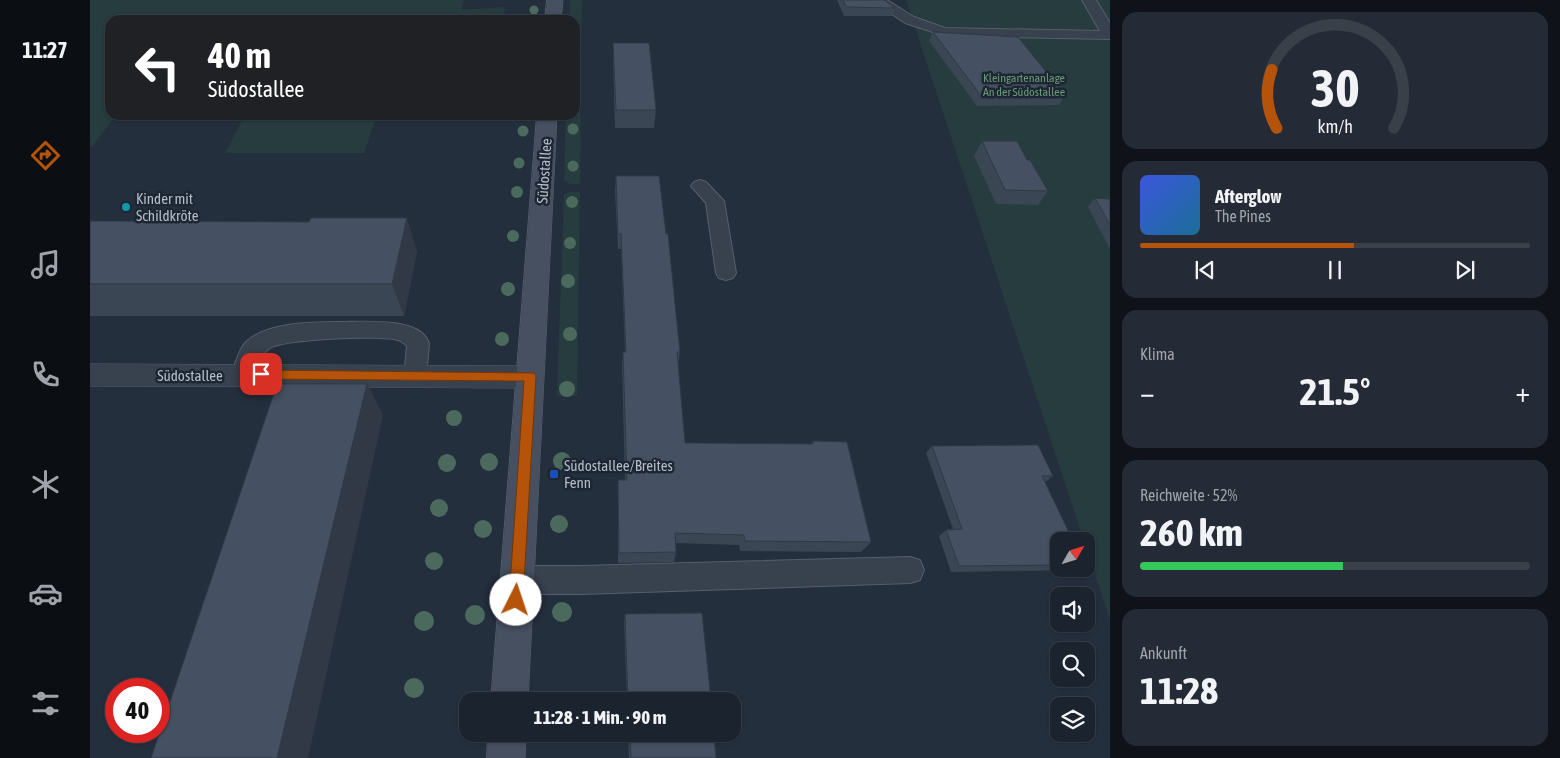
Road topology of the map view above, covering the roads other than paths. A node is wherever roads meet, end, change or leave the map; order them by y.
1 (555, 0) edge
2 (878, 0) edge
3 (1089, 0) edge
4 (554, 15) edge
5 (1110, 35) edge
6 (547, 120) edge
7 (700, 186) dead end
8 (726, 273) dead end
9 (242, 374) junction
10 (90, 375) edge
11 (415, 376) junction
12 (530, 376) junction
13 (910, 570) dead end
14 (517, 580) junction
15 (510, 692) edge
16 (507, 742) edge
17 (506, 758) edge

1 - 4 street
2 - 5 lane
3 - 5 lane
6 - 12 street, Südostallee
7 - 8 lane
9 - 10 street, Südostallee
9 - 11 street, Südostallee
9 - 11 lane
11 - 12 street, Südostallee
12 - 14 street, Südostallee
13 - 14 lane
14 - 15 street, Südostallee
16 - 17 street

